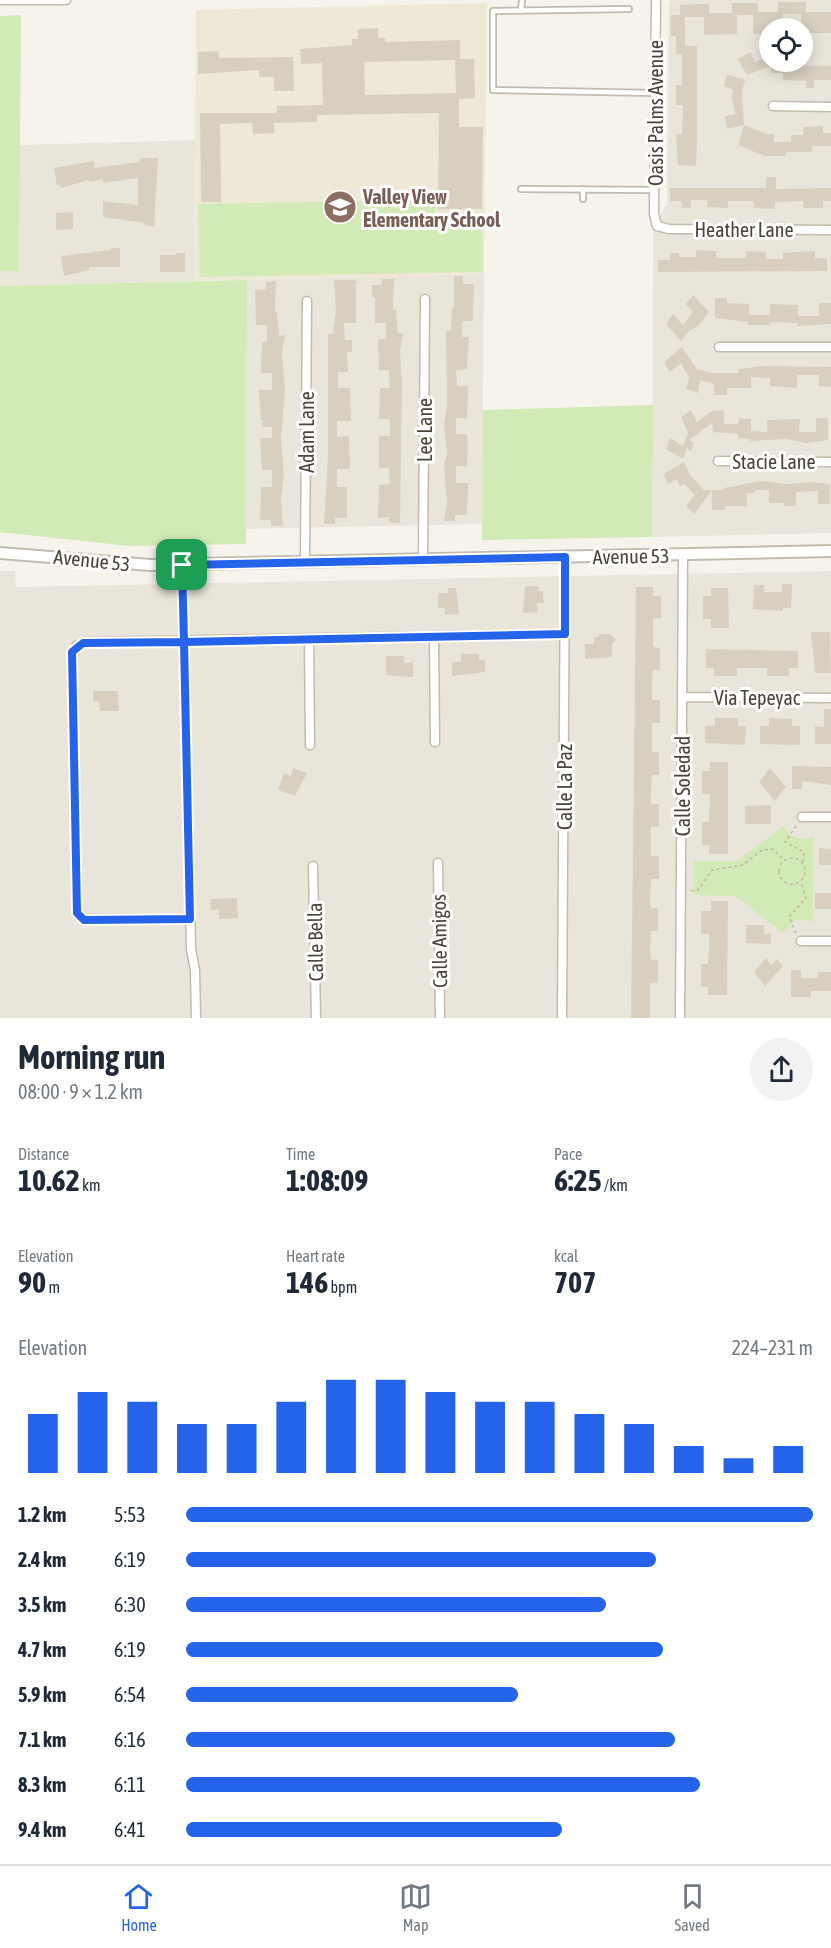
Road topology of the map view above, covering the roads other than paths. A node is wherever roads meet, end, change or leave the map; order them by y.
1 (2, 0) edge
2 (66, 0) edge
3 (522, 0) edge
4 (656, 0) edge
5 (629, 9) dead end
6 (521, 11) junction
7 (655, 93) junction
8 (773, 106) dead end
9 (831, 106) edge
10 (521, 189) dead end
11 (583, 189) junction
12 (655, 190) junction
13 (583, 199) dead end
14 (657, 226) joint
15 (831, 230) edge
16 (425, 300) dead end
17 (307, 301) dead end
18 (719, 347) dead end
19 (831, 347) edge
20 (718, 461) dead end
21 (831, 462) edge
22 (831, 551) edge
23 (0, 552) edge
24 (683, 554) junction
25 (565, 557) junction
26 (423, 560) junction
27 (305, 562) junction
28 (182, 565) junction
29 (565, 634) junction
30 (434, 637) junction
31 (309, 639) junction
32 (184, 642) junction
33 (682, 697) junction
34 (831, 698) edge
35 (435, 742) dead end
36 (310, 745) dead end
37 (802, 817) road end
38 (831, 817) edge
39 (438, 863) dead end
40 (313, 866) dead end
41 (190, 919) junction
42 (801, 941) road end
43 (831, 941) edge
44 (196, 1018) edge
45 (316, 1018) edge
46 (440, 1018) edge
47 (562, 1018) edge
48 (680, 1018) edge

1 - 2 street
3 - 6 lane
4 - 7 street, Oasis Palms Avenue
5 - 6 lane
6 - 7 lane
7 - 12 street, Oasis Palms Avenue
8 - 9 street
10 - 11 lane
11 - 12 lane
11 - 13 lane
12 - 14 street, Oasis Palms Avenue
14 - 15 street, Heather Lane
16 - 26 street, Lee Lane
17 - 27 street, Adam Lane
18 - 19 street
20 - 21 street, Stacie Lane
22 - 24 street, Avenue 53
23 - 28 street, Avenue 53
24 - 25 street, Avenue 53
24 - 33 street, Calle Soledad
25 - 26 street, Avenue 53
25 - 29 street, Calle La Paz
26 - 27 street, Avenue 53
27 - 28 street, Avenue 53
28 - 32 street
29 - 30 street
29 - 47 street, Calle La Paz
30 - 31 street
30 - 35 street
31 - 32 street
31 - 36 street
32 - 41 street
32 - 41 street
33 - 34 street, Via Tepeyac
33 - 48 street, Calle Soledad
37 - 38 street
39 - 46 street, Calle Amigos
40 - 45 street, Calle Bella
41 - 44 street
42 - 43 street

